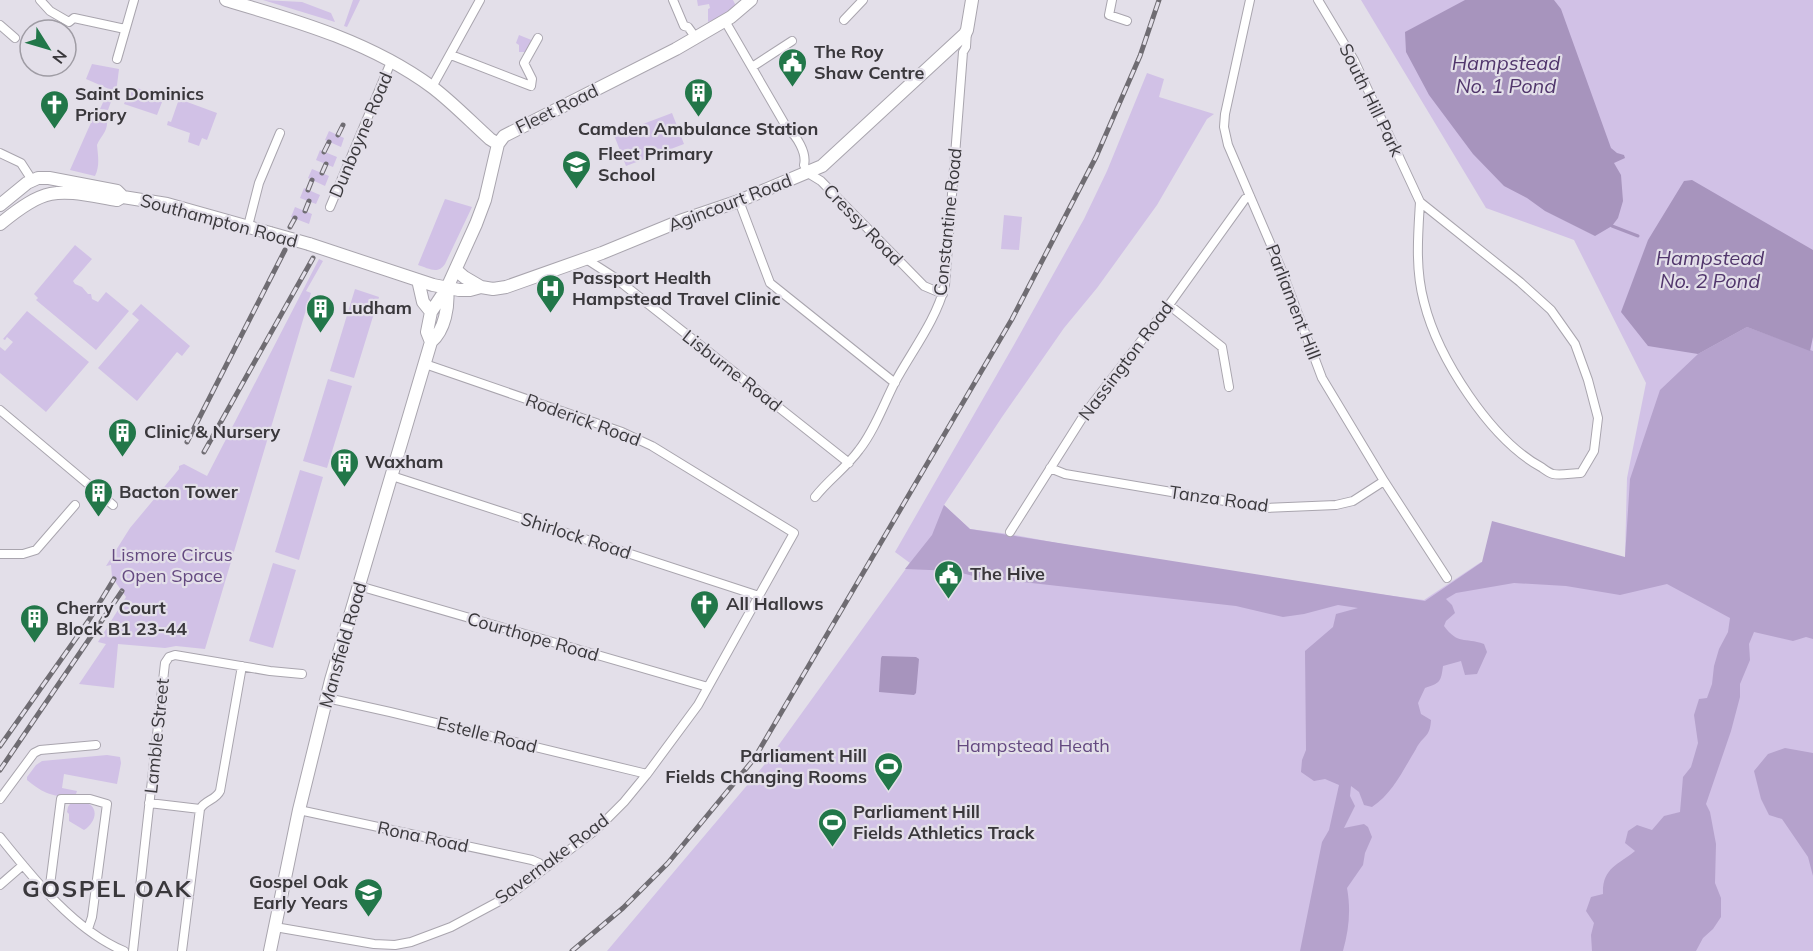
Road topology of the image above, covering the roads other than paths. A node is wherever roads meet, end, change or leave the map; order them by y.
1 (40, 0) edge
2 (134, 0) edge
3 (226, 0) edge
4 (480, 0) edge
5 (673, 0) edge
6 (751, 0) edge
7 (863, 0) edge
8 (972, 0) edge
9 (1112, 0) edge
10 (1250, 0) edge
11 (1318, 0) edge
12 (844, 20) dead end
13 (724, 21) junction
14 (1127, 21) dead end
15 (0, 25) edge
16 (125, 29) junction
17 (15, 38) dead end
18 (538, 38) dead end
19 (692, 40) junction
20 (792, 41) dead end
21 (958, 49) junction
22 (451, 55) junction
23 (117, 59) dead end
24 (392, 62) junction
25 (752, 67) junction
26 (432, 87) junction
27 (280, 133) dead end
28 (498, 144) junction
29 (0, 153) edge
30 (808, 172) junction
31 (32, 180) junction
32 (1250, 196) junction
33 (120, 198) junction
34 (739, 201) junction
35 (1420, 202) junction
36 (0, 205) edge
37 (330, 207) dead end
38 (0, 224) edge
39 (248, 226) junction
40 (586, 259) junction
41 (456, 270) junction
42 (418, 280) junction
43 (481, 287) junction
44 (447, 288) junction
45 (943, 294) junction
46 (1169, 305) junction
47 (430, 312) junction
48 (431, 342) junction
49 (425, 364) junction
50 (895, 383) junction
51 (1229, 387) dead end
52 (0, 410) edge
53 (849, 463) junction
54 (1050, 468) junction
55 (392, 476) junction
56 (1384, 482) junction
57 (815, 497) dead end
58 (75, 505) dead end
59 (113, 506) dead end
60 (1010, 532) dead end
61 (794, 533) joint
62 (0, 554) edge
63 (1446, 578) dead end
64 (359, 586) junction
65 (759, 596) junction
66 (242, 666) junction
67 (302, 674) dead end
68 (708, 687) junction
69 (327, 698) junction
70 (96, 745) dead end
71 (647, 774) junction
72 (0, 799) edge
73 (149, 803) junction
74 (200, 809) junction
75 (299, 810) junction
76 (0, 837) edge
77 (23, 865) junction
78 (544, 869) junction
79 (0, 885) edge
80 (49, 893) junction
81 (275, 927) junction
82 (88, 929) junction
83 (124, 951) edge
84 (134, 951) edge
85 (182, 951) edge
86 (270, 951) edge

1 - 16 street
2 - 16 street
3 - 24 main road
4 - 22 street
5 - 19 street
6 - 13 main road, Fleet Road
7 - 12 street
8 - 21 main road, Agincourt Road
9 - 14 street
10 - 32 street, Parliament Hill
11 - 35 street, South Hill Park
13 - 19 main road, Fleet Road
13 - 25 street, Cressy Road
15 - 17 street
16 - 23 street
18 - 22 street
19 - 28 main road, Fleet Road
20 - 25 street
21 - 30 main road, Agincourt Road
21 - 45 street, Constantine Road
22 - 26 street
24 - 26 main road
24 - 37 street, Dunboyne Road
25 - 30 street, Cressy Road
26 - 28 main road
27 - 39 street
28 - 41 main road, Fleet Road
29 - 31 street
30 - 34 main road, Agincourt Road
30 - 45 street, Cressy Road
31 - 33 main road, Southampton Road
31 - 36 main road
32 - 46 street, Nassington Road
32 - 56 street, Parliament Hill
33 - 38 main road
33 - 39 main road, Southampton Road
34 - 40 main road, Agincourt Road
34 - 50 street
35 - 35 street
39 - 42 main road, Southampton Road, bridge
40 - 43 main road, Agincourt Road
40 - 53 street, Lisburne Road
41 - 43 main road
41 - 44 main road, Fleet Road
42 - 44 main road, Southampton Road
42 - 47 main road, Mansfield Road
43 - 44 main road, Agincourt Road
44 - 47 main road
44 - 48 main road, Mansfield Road
45 - 50 street, Constantine Road
46 - 51 street
46 - 54 street, Nassington Road
47 - 48 main road, Mansfield Road
48 - 49 main road, Mansfield Road
49 - 55 main road, Mansfield Road
49 - 61 street, Roderick Road
50 - 53 street, Constantine Road
52 - 59 street
53 - 57 street, Constantine Road
54 - 56 street, Tanza Road
54 - 60 street, Nassington Road
55 - 64 main road, Mansfield Road
55 - 65 street, Shirlock Road
56 - 63 street, Parliament Hill
58 - 62 street
61 - 65 street, Savernake Road
64 - 68 street, Courthope Road
64 - 69 main road, Mansfield Road
65 - 68 street, Savernake Road
66 - 67 street, Lamble Street
66 - 73 street, Lamble Street
66 - 74 street
68 - 71 street, Savernake Road
69 - 71 street, Estelle Road
69 - 75 main road, Mansfield Road
70 - 72 street
71 - 78 street, Savernake Road
73 - 74 street
73 - 84 street, Lamble Street
74 - 85 street
75 - 78 street, Rona Road
75 - 81 main road, Mansfield Road
76 - 77 street
77 - 79 street
77 - 80 street
78 - 81 street, Savernake Road
80 - 82 street
80 - 82 street
81 - 86 main road, Mansfield Road
82 - 83 street

